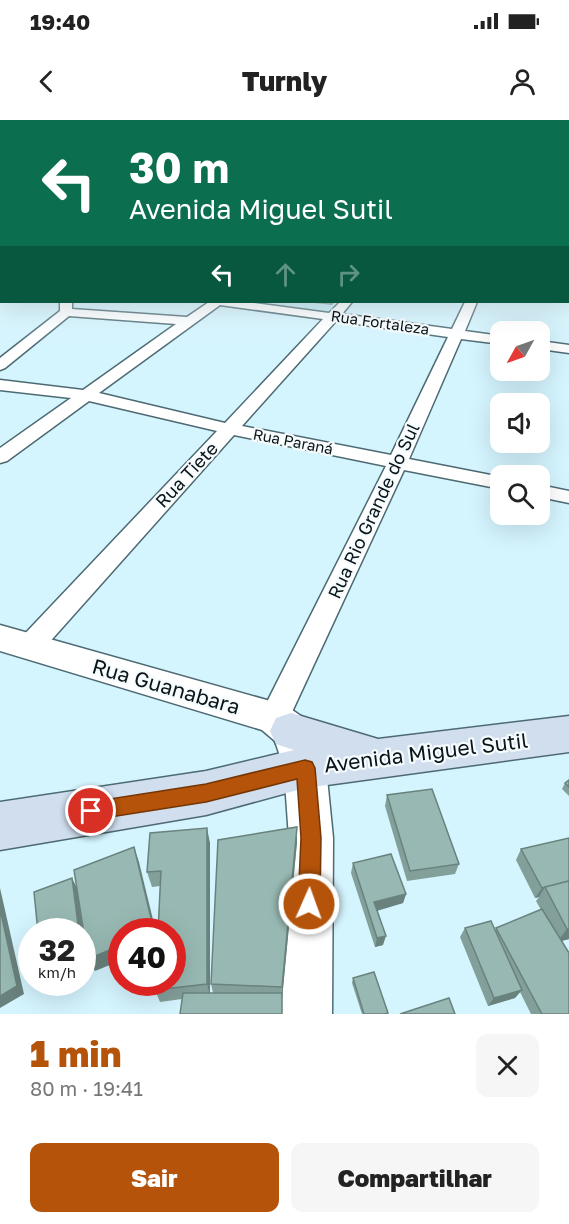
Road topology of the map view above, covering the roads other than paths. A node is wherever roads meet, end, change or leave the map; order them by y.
1 (214, 303) edge
2 (230, 303) edge
3 (345, 303) edge
4 (471, 303) edge
5 (66, 307) edge
6 (333, 317) junction
7 (187, 321) junction
8 (456, 334) junction
9 (490, 339) edge
10 (550, 346) edge
11 (569, 349) edge
12 (0, 365) edge
13 (0, 385) edge
14 (86, 395) junction
15 (229, 429) junction
16 (0, 457) edge
17 (398, 462) junction
18 (490, 481) edge
19 (550, 493) edge
20 (569, 497) edge
21 (14, 643) edge
22 (569, 734) edge
23 (290, 739) junction
24 (0, 826) edge
25 (305, 1014) edge

1 - 7 street
2 - 6 street, Rua Fortaleza
3 - 6 street, Rua Tiete
4 - 8 street, Rua Rio Grande do Sul
5 - 7 street
5 - 12 street
6 - 8 street, Rua Fortaleza
6 - 15 street, Rua Tiete
7 - 14 street
8 - 9 street, Rua Fortaleza
8 - 17 street, Rua Rio Grande do Sul
10 - 11 street
13 - 14 street, Rua Paraná
14 - 15 street, Rua Paraná
14 - 16 street
15 - 17 street, Rua Paraná
15 - 21 street, Rua Tiete
17 - 18 street, Rua Paraná
17 - 23 street, Rua Rio Grande do Sul
19 - 20 street
21 - 23 street, Rua Guanabara
22 - 23 main road, Avenida Miguel Sutil
23 - 24 main road, Avenida Miguel Sutil
23 - 25 street

